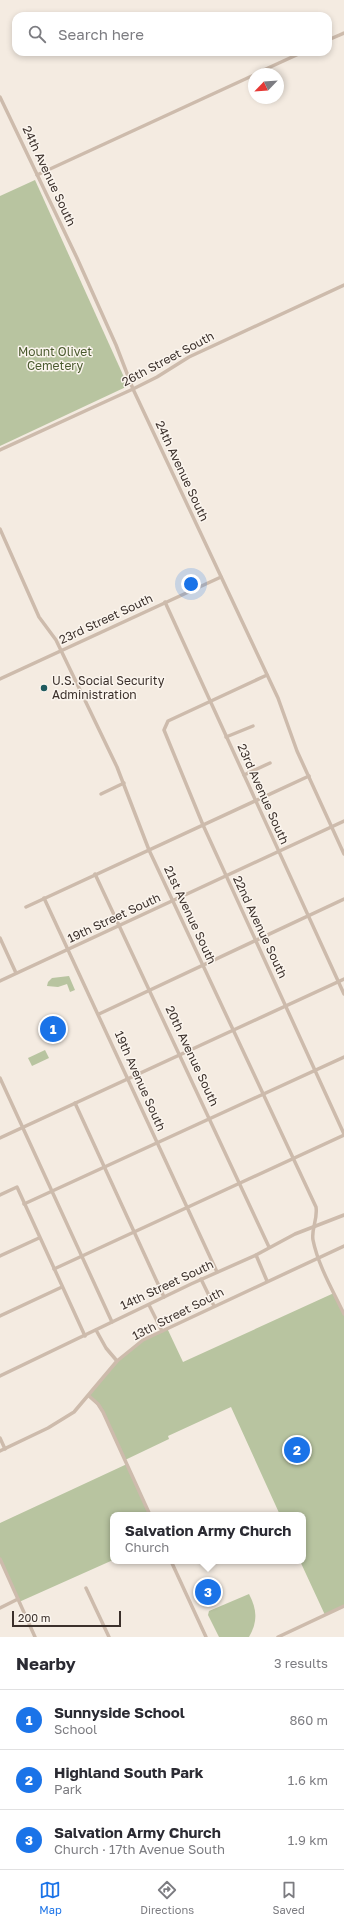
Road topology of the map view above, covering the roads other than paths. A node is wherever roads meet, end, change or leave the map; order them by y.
1 (344, 33) edge
2 (332, 38) edge
3 (294, 56) edge
4 (268, 68) edge
5 (248, 77) edge
6 (0, 97) edge
7 (37, 175) junction
8 (344, 284) edge
9 (133, 389) junction
10 (0, 450) edge
11 (0, 529) edge
12 (221, 577) junction
13 (165, 602) junction
14 (61, 651) junction
15 (267, 675) junction
16 (0, 679) edge
17 (210, 701) junction
18 (253, 726) dead end
19 (226, 738) junction
20 (270, 763) dead end
21 (244, 775) junction
22 (309, 776) junction
23 (124, 783) junction
24 (101, 794) dead end
25 (255, 800) junction
26 (344, 821) edge
27 (203, 825) junction
28 (332, 827) junction
29 (149, 850) junction
30 (278, 851) junction
31 (344, 854) edge
32 (96, 874) junction
33 (226, 876) junction
34 (44, 898) junction
35 (344, 899) edge
36 (173, 902) junction
37 (26, 907) dead end
38 (308, 916) junction
39 (120, 926) junction
40 (0, 938) edge
41 (255, 941) junction
42 (69, 950) junction
43 (202, 966) junction
44 (16, 974) junction
45 (344, 979) edge
46 (0, 981) edge
47 (338, 981) junction
48 (150, 990) junction
49 (344, 994) edge
50 (286, 1005) junction
51 (99, 1014) junction
52 (232, 1030) junction
53 (180, 1054) junction
54 (344, 1057) edge
55 (315, 1070) junction
56 (0, 1078) edge
57 (128, 1078) junction
58 (262, 1095) junction
59 (75, 1103) junction
60 (210, 1120) junction
61 (23, 1127) junction
62 (344, 1134) edge
63 (0, 1138) edge
64 (158, 1144) junction
65 (293, 1159) junction
66 (105, 1168) junction
67 (240, 1184) junction
68 (52, 1191) junction
69 (0, 1195) edge
70 (24, 1204) junction
71 (187, 1208) junction
72 (344, 1215) edge
73 (314, 1227) junction
74 (134, 1232) junction
75 (39, 1238) junction
76 (344, 1246) edge
77 (269, 1247) junction
78 (256, 1255) junction
79 (0, 1256) edge
80 (82, 1256) junction
81 (319, 1258) junction
82 (54, 1269) junction
83 (217, 1272) junction
84 (201, 1279) junction
85 (268, 1281) junction
86 (62, 1287) junction
87 (164, 1297) junction
88 (149, 1304) junction
89 (214, 1306) junction
90 (344, 1314) edge
91 (0, 1316) edge
92 (112, 1322) junction
93 (96, 1330) junction
94 (162, 1331) junction
95 (85, 1336) junction
96 (117, 1361) junction
97 (0, 1376) edge
98 (89, 1396) junction
99 (0, 1438) edge
100 (5, 1449) junction
101 (0, 1451) edge
102 (149, 1512) edge
103 (0, 1559) edge
104 (172, 1564) edge
105 (86, 1588) dead end
106 (18, 1599) junction
107 (344, 1606) edge
108 (0, 1608) edge
109 (35, 1637) edge
110 (109, 1637) edge
111 (206, 1637) edge
112 (278, 1637) edge

1 - 2 street
3 - 4 street
5 - 7 street
6 - 7 street, 24th Avenue South
7 - 9 street, 24th Avenue South
8 - 9 street, 26th Street South
9 - 10 street, 26th Street South
9 - 12 street, 24th Avenue South
11 - 14 street, 21st Avenue South
12 - 13 street, 23rd Street South
12 - 15 street, 24th Avenue South
13 - 14 street, 23rd Street South
13 - 17 street, 23rd Avenue South
14 - 16 street, 23rd Street South
14 - 23 street, 21st Avenue South
15 - 17 street
15 - 22 street, 24th Avenue South
17 - 19 street, 23rd Avenue South
17 - 27 street, 22nd Avenue South
18 - 19 street
19 - 21 street, 23rd Avenue South
20 - 21 street
21 - 25 street, 23rd Avenue South
22 - 25 street
22 - 28 street, 24th Avenue South
23 - 24 street
23 - 29 street, 21st Avenue South
25 - 27 street
25 - 30 street, 23rd Avenue South
26 - 28 street, 19th Street South
27 - 29 street
27 - 33 street, 22nd Avenue South
28 - 30 street, 19th Street South
28 - 31 street, 24th Avenue South
29 - 32 street
29 - 36 street, 21st Avenue South
30 - 33 street, 19th Street South
30 - 38 street, 23rd Avenue South
32 - 34 street
32 - 39 street, 20th Avenue South
33 - 36 street, 19th Street South
33 - 41 street, 22nd Avenue South
34 - 37 street
34 - 42 street, 19th Avenue South
35 - 38 street
36 - 39 street, 19th Street South
36 - 43 street, 21st Avenue South
38 - 41 street
38 - 47 street, 23rd Avenue South
39 - 42 street, 19th Street South
39 - 48 street, 20th Avenue South
40 - 44 street
41 - 43 street
41 - 50 street, 22nd Avenue South
42 - 44 street, 19th Street South
42 - 51 street, 19th Avenue South
43 - 48 street
43 - 52 street, 21st Avenue South
44 - 46 street, 19th Street South
45 - 47 street
47 - 49 street, 23rd Avenue South
47 - 50 street
48 - 51 street
48 - 53 street, 20th Avenue South
50 - 52 street
50 - 55 street, 22nd Avenue South
51 - 57 street, 19th Avenue South
52 - 53 street
52 - 58 street, 21st Avenue South
53 - 57 street
53 - 60 street, 20th Avenue South
54 - 55 street
55 - 58 street
55 - 62 street, 22nd Avenue South
56 - 61 street
57 - 59 street
57 - 64 street, 19th Avenue South
58 - 60 street
58 - 65 street, 21st Avenue South
59 - 61 street
59 - 66 street
60 - 64 street
60 - 67 street, 20th Avenue South
61 - 63 street
61 - 68 street
62 - 65 street
64 - 66 street
64 - 71 street, 19th Avenue South
65 - 67 street
65 - 73 street, 21st Avenue South
66 - 68 street
66 - 74 street
67 - 71 street
67 - 77 street, 20th Avenue South
68 - 70 street
68 - 80 street
69 - 70 street
70 - 75 street
71 - 74 street
71 - 83 street, 19th Avenue South
72 - 73 street, 14th Street South
73 - 77 street, 14th Street South
73 - 81 street, 21st Avenue South
74 - 80 street
74 - 87 street
75 - 79 street
75 - 82 street
76 - 81 street, 13th Street South
77 - 78 street, 14th Street South
78 - 83 street, 14th Street South
78 - 85 street
80 - 82 street
80 - 92 street
81 - 85 street, 13th Street South
81 - 90 street, 21st Avenue South
82 - 86 street
83 - 84 street, 14th Street South
84 - 87 street, 14th Street South
84 - 89 street
85 - 89 street, 13th Street South
86 - 91 street
86 - 95 street
87 - 88 street, 14th Street South
88 - 92 street, 14th Street South
88 - 94 street
89 - 94 street, 13th Street South
92 - 93 street, 14th Street South
93 - 95 street, 14th Street South
93 - 96 street
94 - 96 street, 13th Street South
95 - 97 street, 14th Street South
96 - 98 street, 13th Street South
98 - 100 street, 13th Street South
98 - 102 street
99 - 100 street
100 - 101 street, 13th Street South
103 - 106 street
104 - 111 street
105 - 110 street
106 - 108 street
106 - 109 street
107 - 112 street

